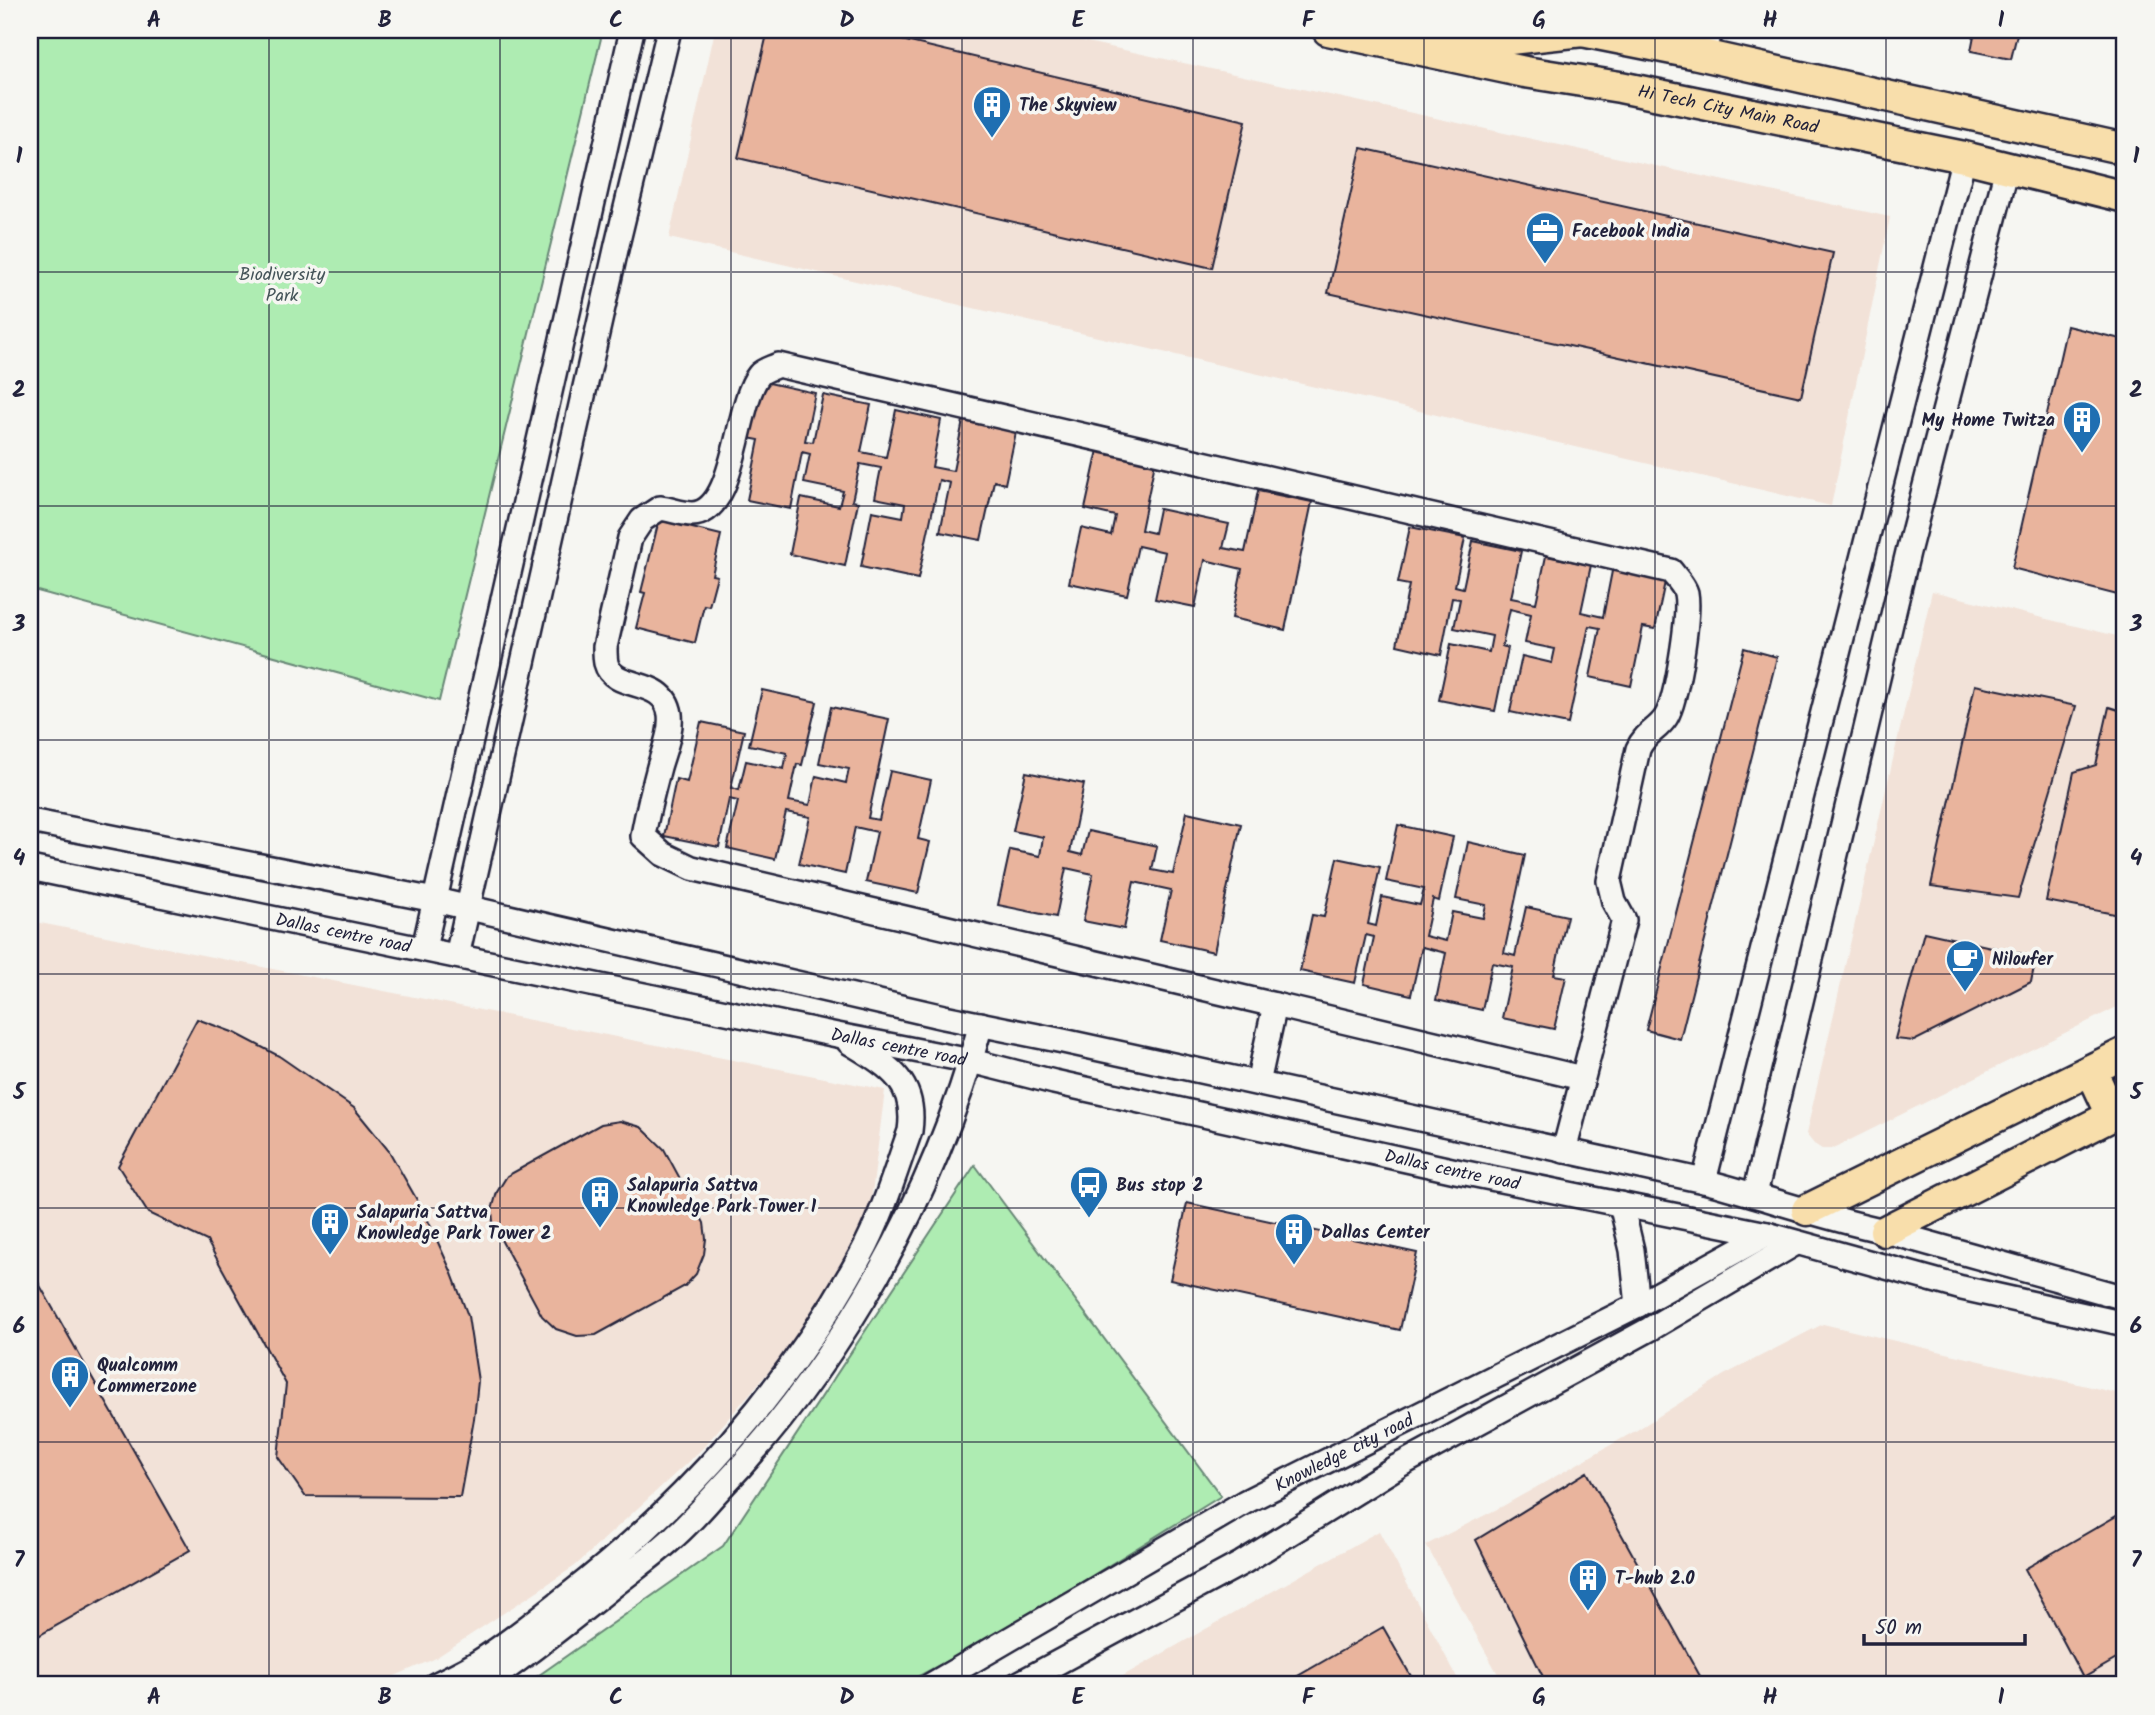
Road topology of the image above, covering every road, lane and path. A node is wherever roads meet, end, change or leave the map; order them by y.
1 (632, 30) edge
2 (669, 30) edge
3 (1328, 30) edge
4 (1441, 30) edge
5 (1580, 30) edge
6 (1714, 30) edge
7 (1693, 53) junction
8 (2125, 149) edge
9 (1964, 157) junction
10 (2007, 168) junction
11 (2125, 197) edge
12 (30, 821) edge
13 (30, 868) edge
14 (435, 900) junction
15 (467, 908) junction
16 (424, 948) junction
17 (457, 956) junction
18 (1275, 1005) junction
19 (981, 1024) junction
20 (837, 1035) junction
21 (2125, 1053) edge
22 (971, 1060) junction
23 (2091, 1070) junction
24 (1582, 1079) junction
25 (1258, 1083) junction
26 (2119, 1112) edge
27 (1564, 1150) junction
28 (1704, 1181) junction
29 (1755, 1194) junction
30 (1621, 1204) junction
31 (1807, 1210) junction
32 (1885, 1231) junction
33 (1767, 1234) junction
34 (1796, 1243) junction
35 (2125, 1297) edge
36 (1638, 1305) junction
37 (2125, 1324) edge
38 (435, 1685) edge
39 (483, 1685) edge
40 (931, 1685) edge
41 (1016, 1685) edge

1 - 14 street
2 - 15 street
3 - 9 main road, Hi Tech City Main Road
4 - 5 main road
5 - 7 main road
6 - 7 street
7 - 8 main road
9 - 10 main road, Hi Tech City Main Road
9 - 28 street
10 - 11 main road, Hi Tech City Main Road
10 - 29 street
12 - 14 street
13 - 16 street, Dallas centre road
14 - 15 street
14 - 16 street
15 - 17 street
15 - 19 street
16 - 17 street, Dallas centre road
17 - 20 street, Dallas centre road
18 - 24 street
18 - 24 street
18 - 25 street
19 - 22 street
19 - 25 street
20 - 22 street, Dallas centre road
20 - 38 street
21 - 23 main road
22 - 30 street, Dallas centre road
22 - 39 street
23 - 26 main road
23 - 31 main road
24 - 27 street
25 - 27 street
26 - 32 main road
27 - 28 street
28 - 29 street
29 - 31 street
30 - 33 street, Dallas centre road
30 - 36 street
31 - 32 street
32 - 35 street
33 - 34 street, Dallas centre road
33 - 36 street, Knowledge city road
34 - 37 street, Dallas centre road
34 - 41 street, Knowledge city road
36 - 40 street, Knowledge city road

